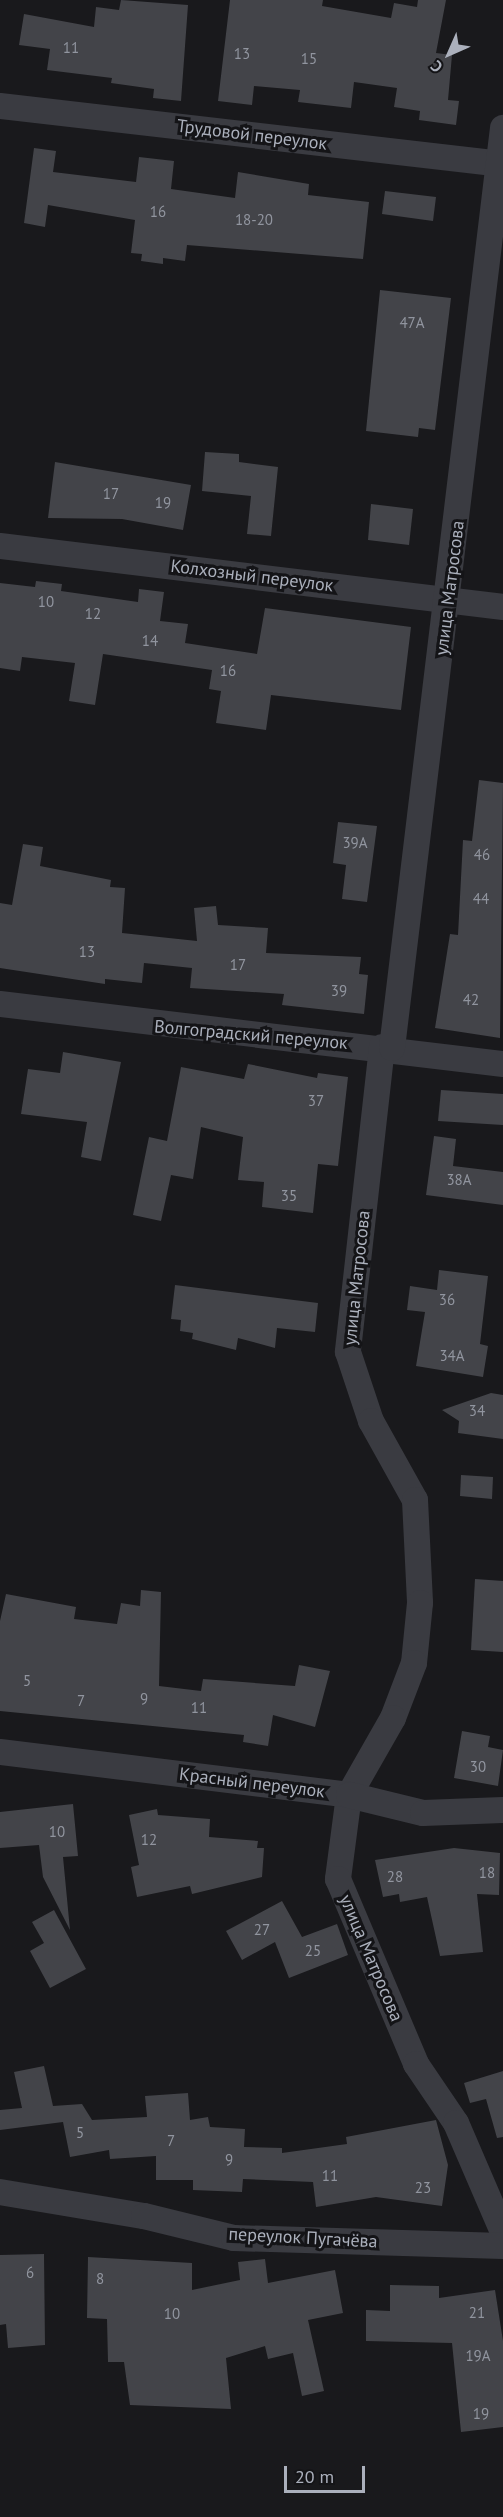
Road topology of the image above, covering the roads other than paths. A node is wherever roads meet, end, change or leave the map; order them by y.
1 (0, 106) edge
2 (503, 128) edge
3 (500, 164) edge
4 (0, 546) edge
5 (449, 600) junction
6 (503, 607) edge
7 (0, 1004) edge
8 (387, 1047) junction
9 (503, 1064) edge
10 (0, 1752) edge
11 (349, 1795) junction
12 (503, 1810) edge
13 (0, 2192) edge
14 (503, 2232) edge
15 (503, 2246) edge

1 - 3 street, Трудовой переулок
2 - 3 street, улица Матросова
3 - 5 street, улица Матросова
4 - 5 street, Колхозный переулок
5 - 6 street, Колхозный переулок
5 - 8 street, улица Матросова
7 - 8 street, Волгоградский переулок
8 - 9 street, Волгоградский переулок
8 - 11 street, улица Матросова
10 - 11 street, Красный переулок
11 - 12 street, Красный переулок
11 - 14 street, улица Матросова
13 - 15 street, переулок Пугачёва

